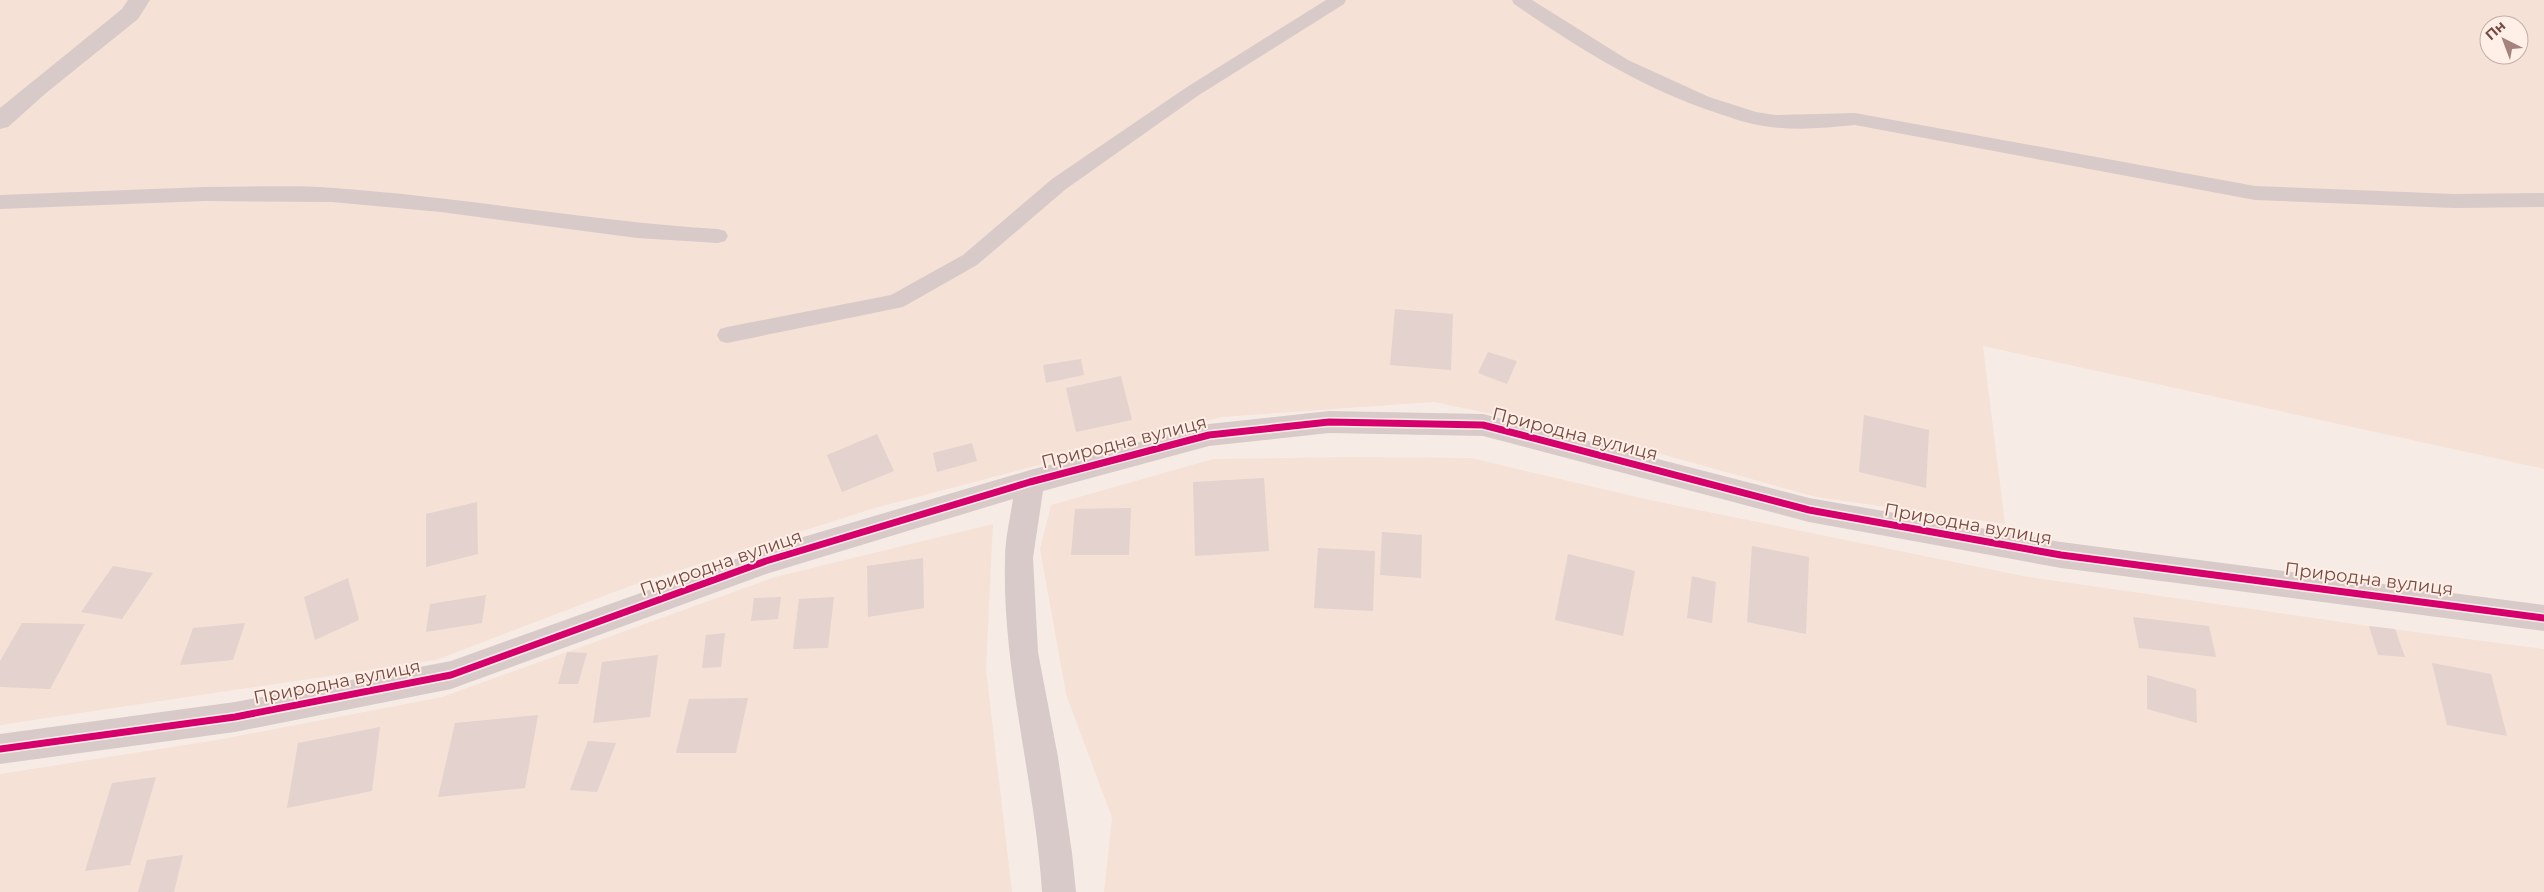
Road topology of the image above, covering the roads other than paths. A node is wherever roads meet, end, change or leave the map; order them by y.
1 (139, 0) edge
2 (1338, 0) edge
3 (1520, 0) edge
4 (0, 122) edge
5 (2544, 200) edge
6 (0, 202) edge
7 (718, 236) dead end
8 (727, 335) dead end
9 (1030, 482) junction
10 (2544, 618) edge
11 (0, 749) edge
12 (1059, 892) edge

1 - 4 street
2 - 8 lane
3 - 5 lane
6 - 7 lane
9 - 10 street, Природна вулиця
9 - 11 street, Природна вулиця
9 - 12 street

